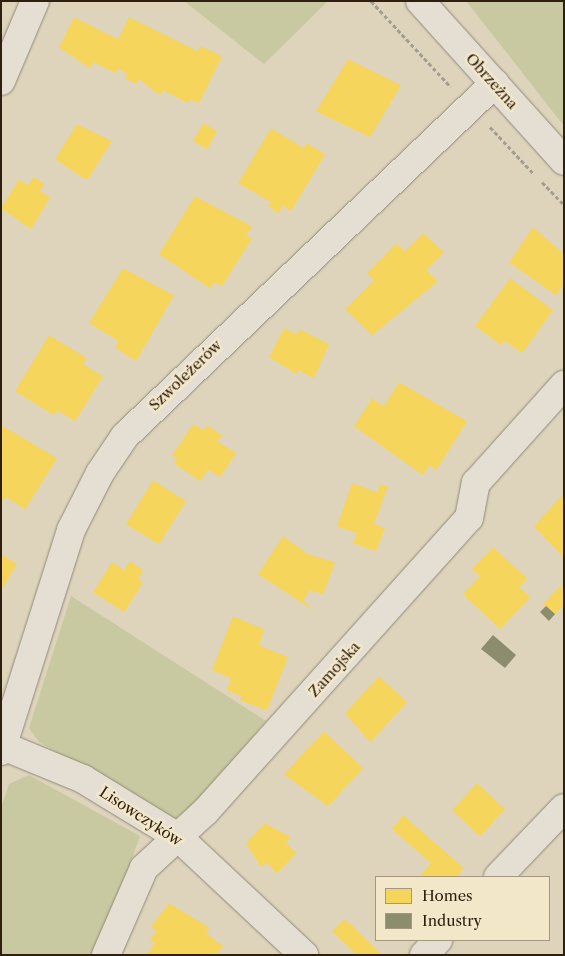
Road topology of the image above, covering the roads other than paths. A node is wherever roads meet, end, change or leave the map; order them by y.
1 (35, 1) edge
2 (420, 1) edge
3 (1, 81) edge
4 (494, 83) junction
5 (564, 162) edge
6 (564, 384) edge
7 (2, 749) edge
8 (564, 808) edge
9 (178, 837) junction
10 (499, 876) edge
11 (437, 941) edge
12 (106, 955) edge
13 (304, 955) edge
14 (424, 955) edge

1 - 3 street
2 - 4 street, Obrzeżna
4 - 5 street, Obrzeżna
4 - 7 street, Szwoleżerów
6 - 9 street, Zamojska
7 - 9 street, Lisowczyków
8 - 10 street
9 - 12 street, Zamojska
9 - 13 street, Lisowczyków
11 - 14 street

